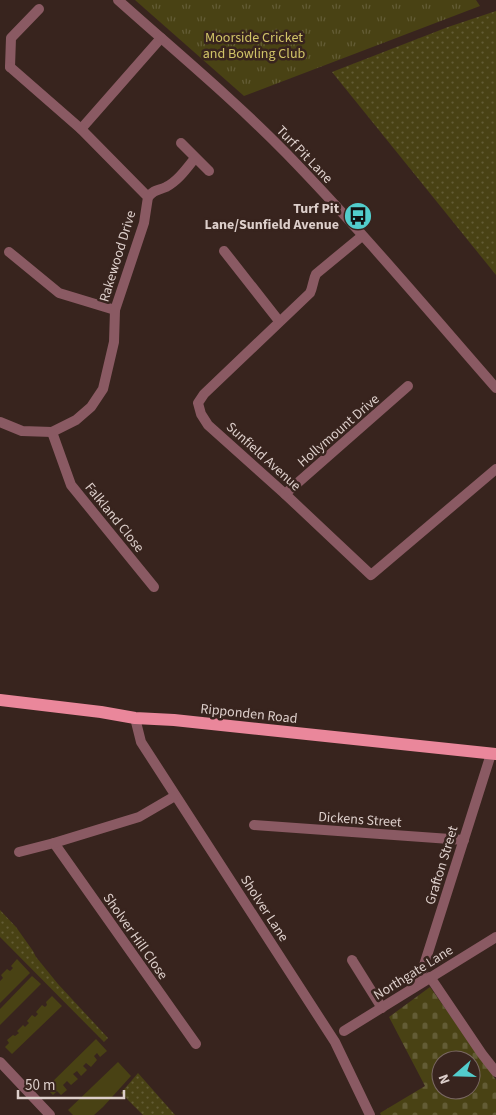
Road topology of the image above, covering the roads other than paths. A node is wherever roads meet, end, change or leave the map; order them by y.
1 (118, 0) edge
2 (39, 9) dead end
3 (161, 38) junction
4 (10, 67) junction
5 (0, 73) edge
6 (81, 129) junction
7 (181, 143) dead end
8 (195, 158) junction
9 (208, 171) dead end
10 (148, 197) junction
11 (362, 236) junction
12 (224, 251) dead end
13 (9, 252) dead end
14 (114, 310) junction
15 (279, 322) junction
16 (408, 386) dead end
17 (496, 388) edge
18 (0, 422) edge
19 (52, 432) junction
20 (496, 469) edge
21 (285, 494) junction
22 (154, 587) dead end
23 (0, 700) edge
24 (135, 718) junction
25 (493, 754) edge
26 (175, 796) junction
27 (254, 825) dead end
28 (464, 840) junction
29 (54, 843) junction
30 (19, 852) dead end
31 (496, 936) edge
32 (352, 960) dead end
33 (430, 977) junction
34 (418, 984) junction
35 (382, 1008) junction
36 (344, 1031) dead end
37 (196, 1044) dead end
38 (0, 1062) edge
39 (496, 1072) edge
40 (50, 1115) edge
41 (370, 1115) edge

1 - 3 street, Turf Pit Lane
2 - 4 street
3 - 6 street
3 - 11 street, Turf Pit Lane
4 - 5 street
4 - 6 street, Rakewood Drive
6 - 10 street, Rakewood Drive
7 - 8 street
8 - 9 street
8 - 10 street
10 - 14 street, Rakewood Drive
11 - 15 street, Sunfield Avenue
11 - 17 street, Turf Pit Lane
12 - 15 street
13 - 14 street
14 - 19 street, Rakewood Drive
15 - 21 street, Sunfield Avenue
16 - 21 street, Hollymount Drive
18 - 19 street, Rakewood Drive
19 - 22 street, Falkland Close
20 - 21 street, Sunfield Avenue
23 - 24 main road, Ripponden Road
24 - 25 main road, Ripponden Road
24 - 26 street, Sholver Lane
25 - 28 street, Grafton Street
26 - 29 street
26 - 41 street, Sholver Lane
27 - 28 street, Dickens Street
28 - 34 street, Grafton Street
29 - 30 street
29 - 37 street, Sholver Hill Close
31 - 33 street, Northgate Lane
32 - 35 street
33 - 34 street, Northgate Lane
33 - 39 street
34 - 35 street, Northgate Lane
35 - 36 street, Northgate Lane
38 - 40 street

